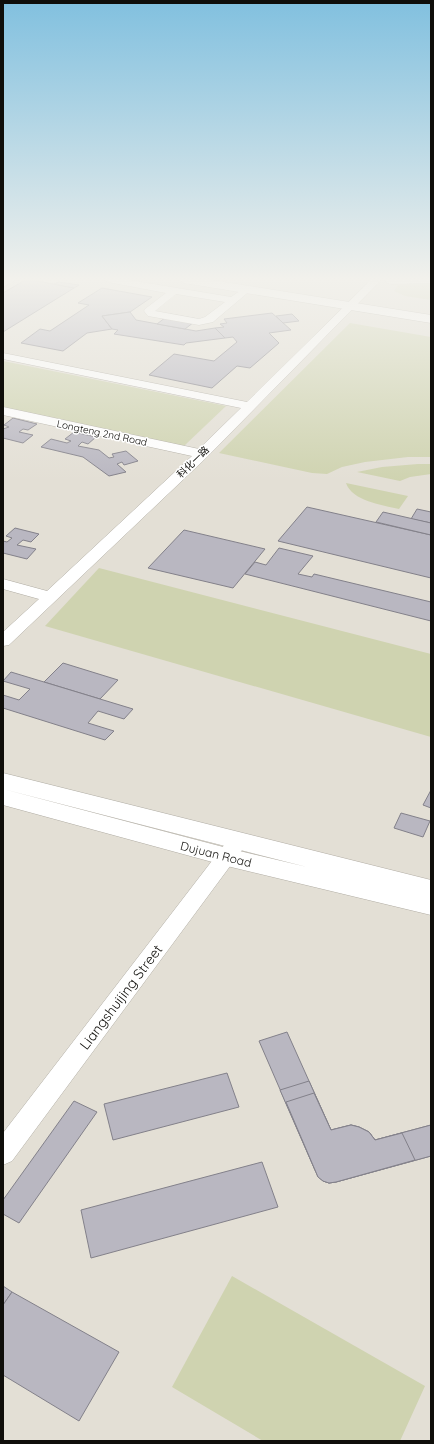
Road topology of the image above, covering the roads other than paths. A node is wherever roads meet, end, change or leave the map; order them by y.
1 (309, 346) edge
2 (3, 356) edge
3 (250, 406) junction
4 (3, 411) edge
5 (202, 454) junction
6 (3, 584) edge
7 (50, 597) junction
8 (3, 640) edge
9 (3, 781) edge
10 (3, 797) edge
11 (233, 849) junction
12 (431, 889) edge
13 (431, 905) edge
14 (3, 1152) edge

1 - 3 street, 科化一路
2 - 3 street
3 - 5 street, 科化一路
4 - 5 street, Longteng 2nd Road
5 - 7 street, 科化一路
6 - 7 street
7 - 8 street, 科化一路
9 - 11 main road, Dujuan Road
10 - 11 main road, Dujuan Road
11 - 12 main road, Dujuan Road
11 - 13 main road, Dujuan Road
11 - 14 street, Liangshuijing Street

